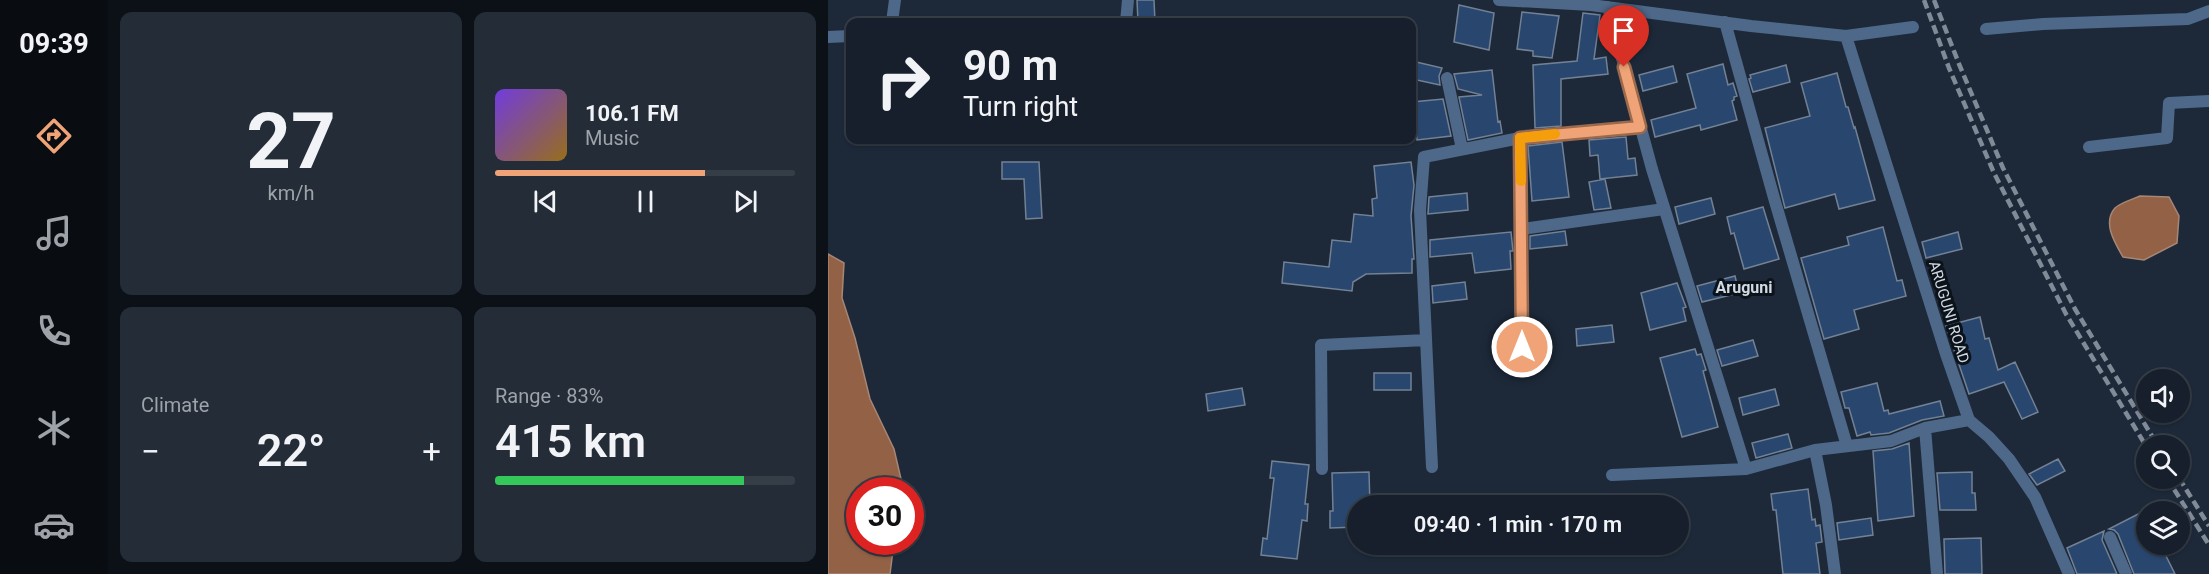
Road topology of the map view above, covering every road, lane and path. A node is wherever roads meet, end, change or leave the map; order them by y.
1 (895, 0) edge
2 (1128, 0) edge
3 (1499, 0) edge
4 (1608, 7) junction
5 (2208, 14) edge
6 (893, 18) edge
7 (1126, 18) edge
8 (1725, 22) junction
9 (1913, 27) dead end
10 (1986, 29) dead end
11 (846, 36) edge
12 (1846, 36) junction
13 (828, 38) edge
14 (1447, 78) dead end
15 (2209, 100) edge
16 (1640, 127) junction
17 (1520, 138) junction
18 (2089, 147) dead end
19 (1462, 149) junction
20 (1664, 209) junction
21 (1522, 229) junction
22 (1426, 340) junction
23 (1522, 347) dead end
24 (1969, 420) junction
25 (1925, 428) junction
26 (1847, 446) junction
27 (1815, 450) junction
28 (1432, 467) dead end
29 (1322, 469) dead end
30 (1746, 469) junction
31 (1612, 475) dead end
32 (2110, 537) dead end
33 (1835, 574) edge
34 (1937, 574) edge
35 (2069, 574) edge
36 (2126, 574) edge

1 - 6 street
2 - 7 street
3 - 4 street
4 - 8 street
4 - 16 street
5 - 10 street
8 - 12 street
8 - 26 street
9 - 12 street
11 - 13 street
12 - 24 street, ARUGUNI ROAD
14 - 19 street
15 - 18 street
16 - 17 street
16 - 20 street
17 - 19 street
17 - 21 street
19 - 22 street
20 - 21 street
20 - 30 street
21 - 23 street
22 - 28 street
22 - 29 street
24 - 25 street
24 - 35 street, ARUGUNI ROAD
25 - 26 street
25 - 34 street
26 - 27 street
27 - 30 street
27 - 33 street
30 - 31 street
32 - 36 street

